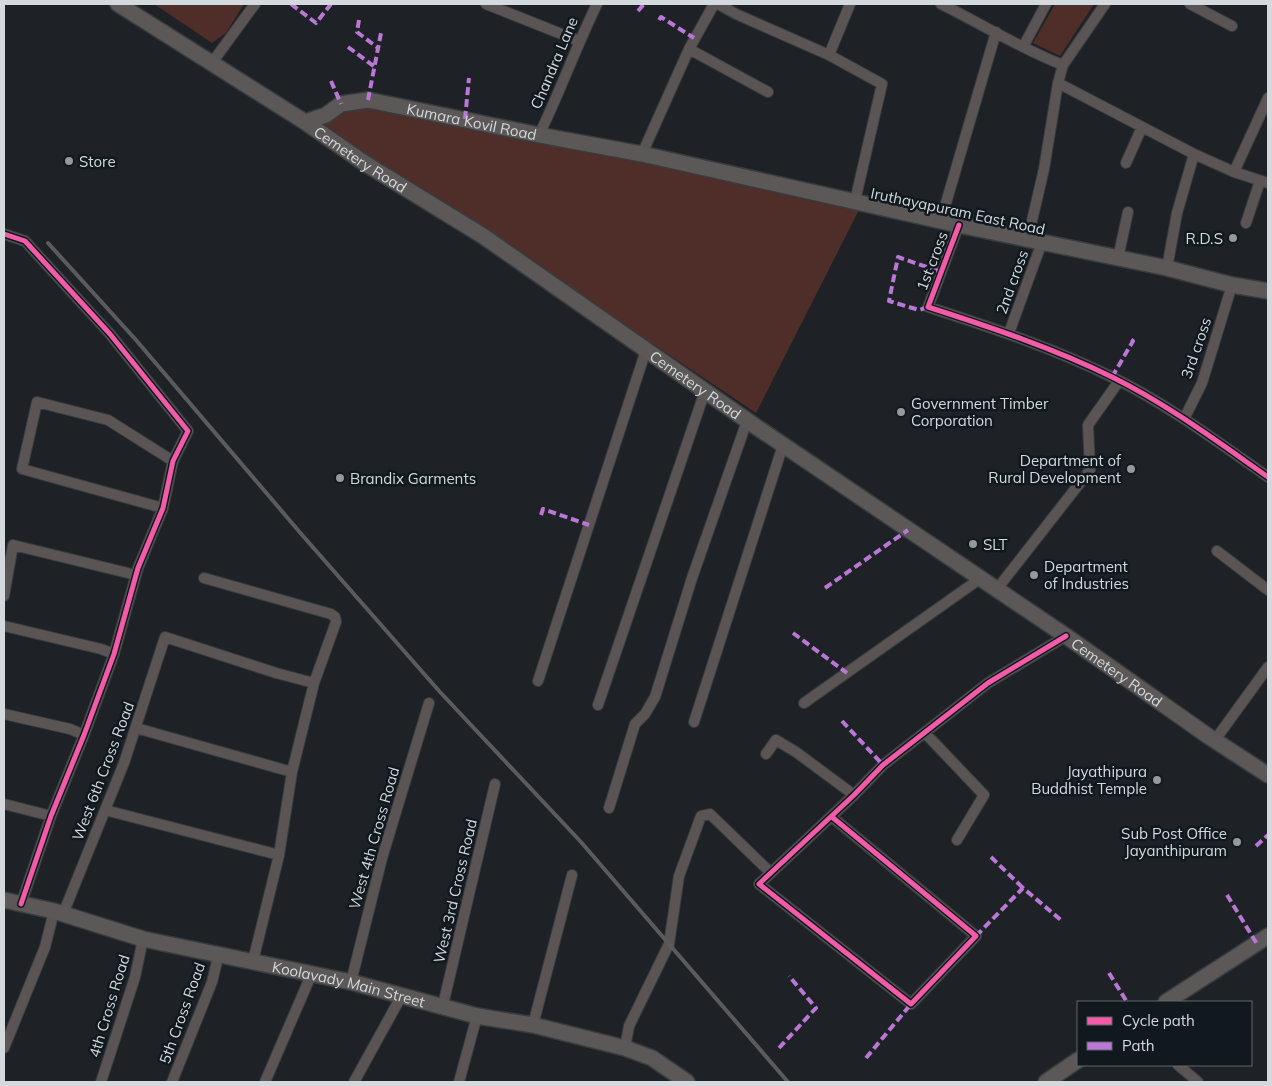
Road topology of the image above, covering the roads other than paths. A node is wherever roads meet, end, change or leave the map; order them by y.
1 (118, 4) edge
2 (255, 4) edge
3 (486, 4) edge
4 (597, 4) edge
5 (716, 4) edge
6 (850, 4) edge
7 (941, 4) edge
8 (1046, 4) edge
9 (1105, 4) edge
10 (1190, 4) edge
11 (1232, 26) dead end
12 (996, 32) junction
13 (579, 41) junction
14 (1023, 47) junction
15 (689, 49) junction
16 (829, 55) junction
17 (211, 64) junction
18 (1063, 66) junction
19 (1058, 83) junction
20 (768, 92) dead end
21 (1268, 98) edge
22 (305, 122) junction
23 (1142, 127) junction
24 (538, 135) junction
25 (642, 154) junction
26 (1194, 154) junction
27 (1126, 163) dead end
28 (1234, 172) junction
29 (1264, 182) edge
30 (855, 201) junction
31 (1128, 212) dead end
32 (941, 220) junction
33 (1246, 223) dead end
34 (959, 225) junction
35 (4, 234) edge
36 (1035, 240) junction
37 (1118, 258) junction
38 (1167, 268) junction
39 (1232, 285) junction
40 (1268, 291) edge
41 (1009, 333) junction
42 (646, 350) junction
43 (1119, 381) junction
44 (705, 392) junction
45 (1184, 419) junction
46 (747, 421) junction
47 (783, 445) junction
48 (173, 461) junction
49 (1268, 477) edge
50 (163, 508) junction
51 (1217, 551) dead end
52 (136, 575) junction
53 (204, 578) dead end
54 (981, 578) junction
55 (997, 589) junction
56 (1268, 590) edge
57 (4, 596) edge
58 (4, 626) edge
59 (1066, 636) junction
60 (114, 654) junction
61 (1268, 667) edge
62 (538, 681) dead end
63 (314, 683) junction
64 (804, 703) dead end
65 (429, 704) dead end
66 (598, 705) dead end
67 (4, 714) edge
68 (694, 722) dead end
69 (136, 728) junction
70 (925, 733) junction
71 (84, 735) junction
72 (1215, 740) junction
73 (766, 754) dead end
74 (292, 772) junction
75 (1268, 775) edge
76 (495, 784) dead end
77 (854, 795) junction
78 (4, 804) edge
79 (609, 808) dead end
80 (105, 810) junction
81 (51, 816) junction
82 (832, 817) junction
83 (957, 840) dead end
84 (279, 854) junction
85 (771, 873) junction
86 (572, 875) dead end
87 (4, 900) edge
88 (21, 904) junction
89 (59, 913) junction
90 (1268, 936) edge
91 (143, 939) junction
92 (219, 953) junction
93 (253, 961) junction
94 (312, 973) junction
95 (351, 982) junction
96 (402, 995) junction
97 (1168, 1001) edge
98 (443, 1006) junction
99 (477, 1016) junction
100 (533, 1025) junction
101 (4, 1048) edge
102 (625, 1048) junction
103 (1077, 1061) edge
104 (1179, 1066) edge
105 (101, 1082) edge
106 (172, 1082) edge
107 (265, 1082) edge
108 (354, 1082) edge
109 (459, 1082) edge
110 (687, 1082) edge
111 (1046, 1082) edge
112 (1198, 1082) edge

1 - 17 main road, Cemetery Road
2 - 17 street
3 - 13 street
4 - 13 street, Chandra Lane
5 - 15 street
5 - 16 street
6 - 16 street
7 - 12 street
8 - 14 street
9 - 18 street, 2nd cross
10 - 11 street
12 - 14 street
12 - 32 street
13 - 24 street, Chandra Lane
14 - 18 street
15 - 20 street
15 - 25 street
16 - 30 street
17 - 22 main road, Cemetery Road
18 - 19 street, 2nd cross
19 - 23 street
19 - 36 street, 2nd cross
21 - 28 street
22 - 24 main road, Kumara Kovil Road
22 - 42 main road, Cemetery Road
23 - 26 street
23 - 27 street
24 - 25 main road, Kumara Kovil Road
25 - 30 main road, Iruthayapuram East Road
26 - 28 street
26 - 38 street
28 - 29 street
29 - 33 street
30 - 32 main road, Iruthayapuram East Road
31 - 37 street
32 - 34 main road, Iruthayapuram East Road
34 - 36 main road, Iruthayapuram East Road
34 - 41 street, 1st cross
35 - 48 street
36 - 37 main road, Iruthayapuram East Road
36 - 41 street, 2nd cross
37 - 38 main road, Iruthayapuram East Road
38 - 39 main road, Iruthayapuram East Road
39 - 40 main road, Iruthayapuram East Road
39 - 45 street, 3rd cross
41 - 43 street
42 - 44 main road, Cemetery Road
42 - 62 street
43 - 45 street
43 - 55 street
44 - 46 main road, Cemetery Road
44 - 66 street
45 - 49 street
46 - 47 main road, Cemetery Road
46 - 79 street
47 - 54 main road, Cemetery Road
47 - 68 street
48 - 50 street
48 - 50 street
50 - 52 street
51 - 56 street
52 - 57 street
52 - 60 street
53 - 63 street
54 - 55 main road, Cemetery Road
54 - 64 street
55 - 59 main road, Cemetery Road
58 - 60 street
59 - 70 street
59 - 72 main road, Cemetery Road
60 - 71 street
61 - 72 street
63 - 69 street, West 6th Cross Road
63 - 74 street
65 - 95 street, West 4th Cross Road
67 - 71 street
69 - 74 street
69 - 80 street, West 6th Cross Road
70 - 77 street
70 - 83 street
71 - 81 street
72 - 75 main road, Cemetery Road
73 - 77 street
74 - 84 street
76 - 98 street, West 3rd Cross Road
77 - 82 street
78 - 81 street
80 - 84 street
80 - 89 street, West 6th Cross Road
81 - 88 street
82 - 85 street
82 - 85 street
84 - 93 street
85 - 102 street
86 - 100 street
87 - 88 main road, Koolavady Main Street
88 - 89 main road, Koolavady Main Street
89 - 91 main road, Koolavady Main Street
89 - 101 street, West 6th Cross Road
90 - 97 main road
91 - 92 main road, Koolavady Main Street
91 - 105 street, 4th Cross Road
92 - 93 main road, Koolavady Main Street
92 - 106 street, 5th Cross Road
93 - 94 main road, Koolavady Main Street
94 - 95 main road, Koolavady Main Street
94 - 107 street
95 - 96 main road, Koolavady Main Street
96 - 98 main road, Koolavady Main Street
96 - 108 street
98 - 99 main road, Koolavady Main Street
99 - 100 main road, Koolavady Main Street
99 - 109 street
100 - 102 main road, Koolavady Main Street
102 - 110 main road, Koolavady Main Street
103 - 111 main road
104 - 112 street

